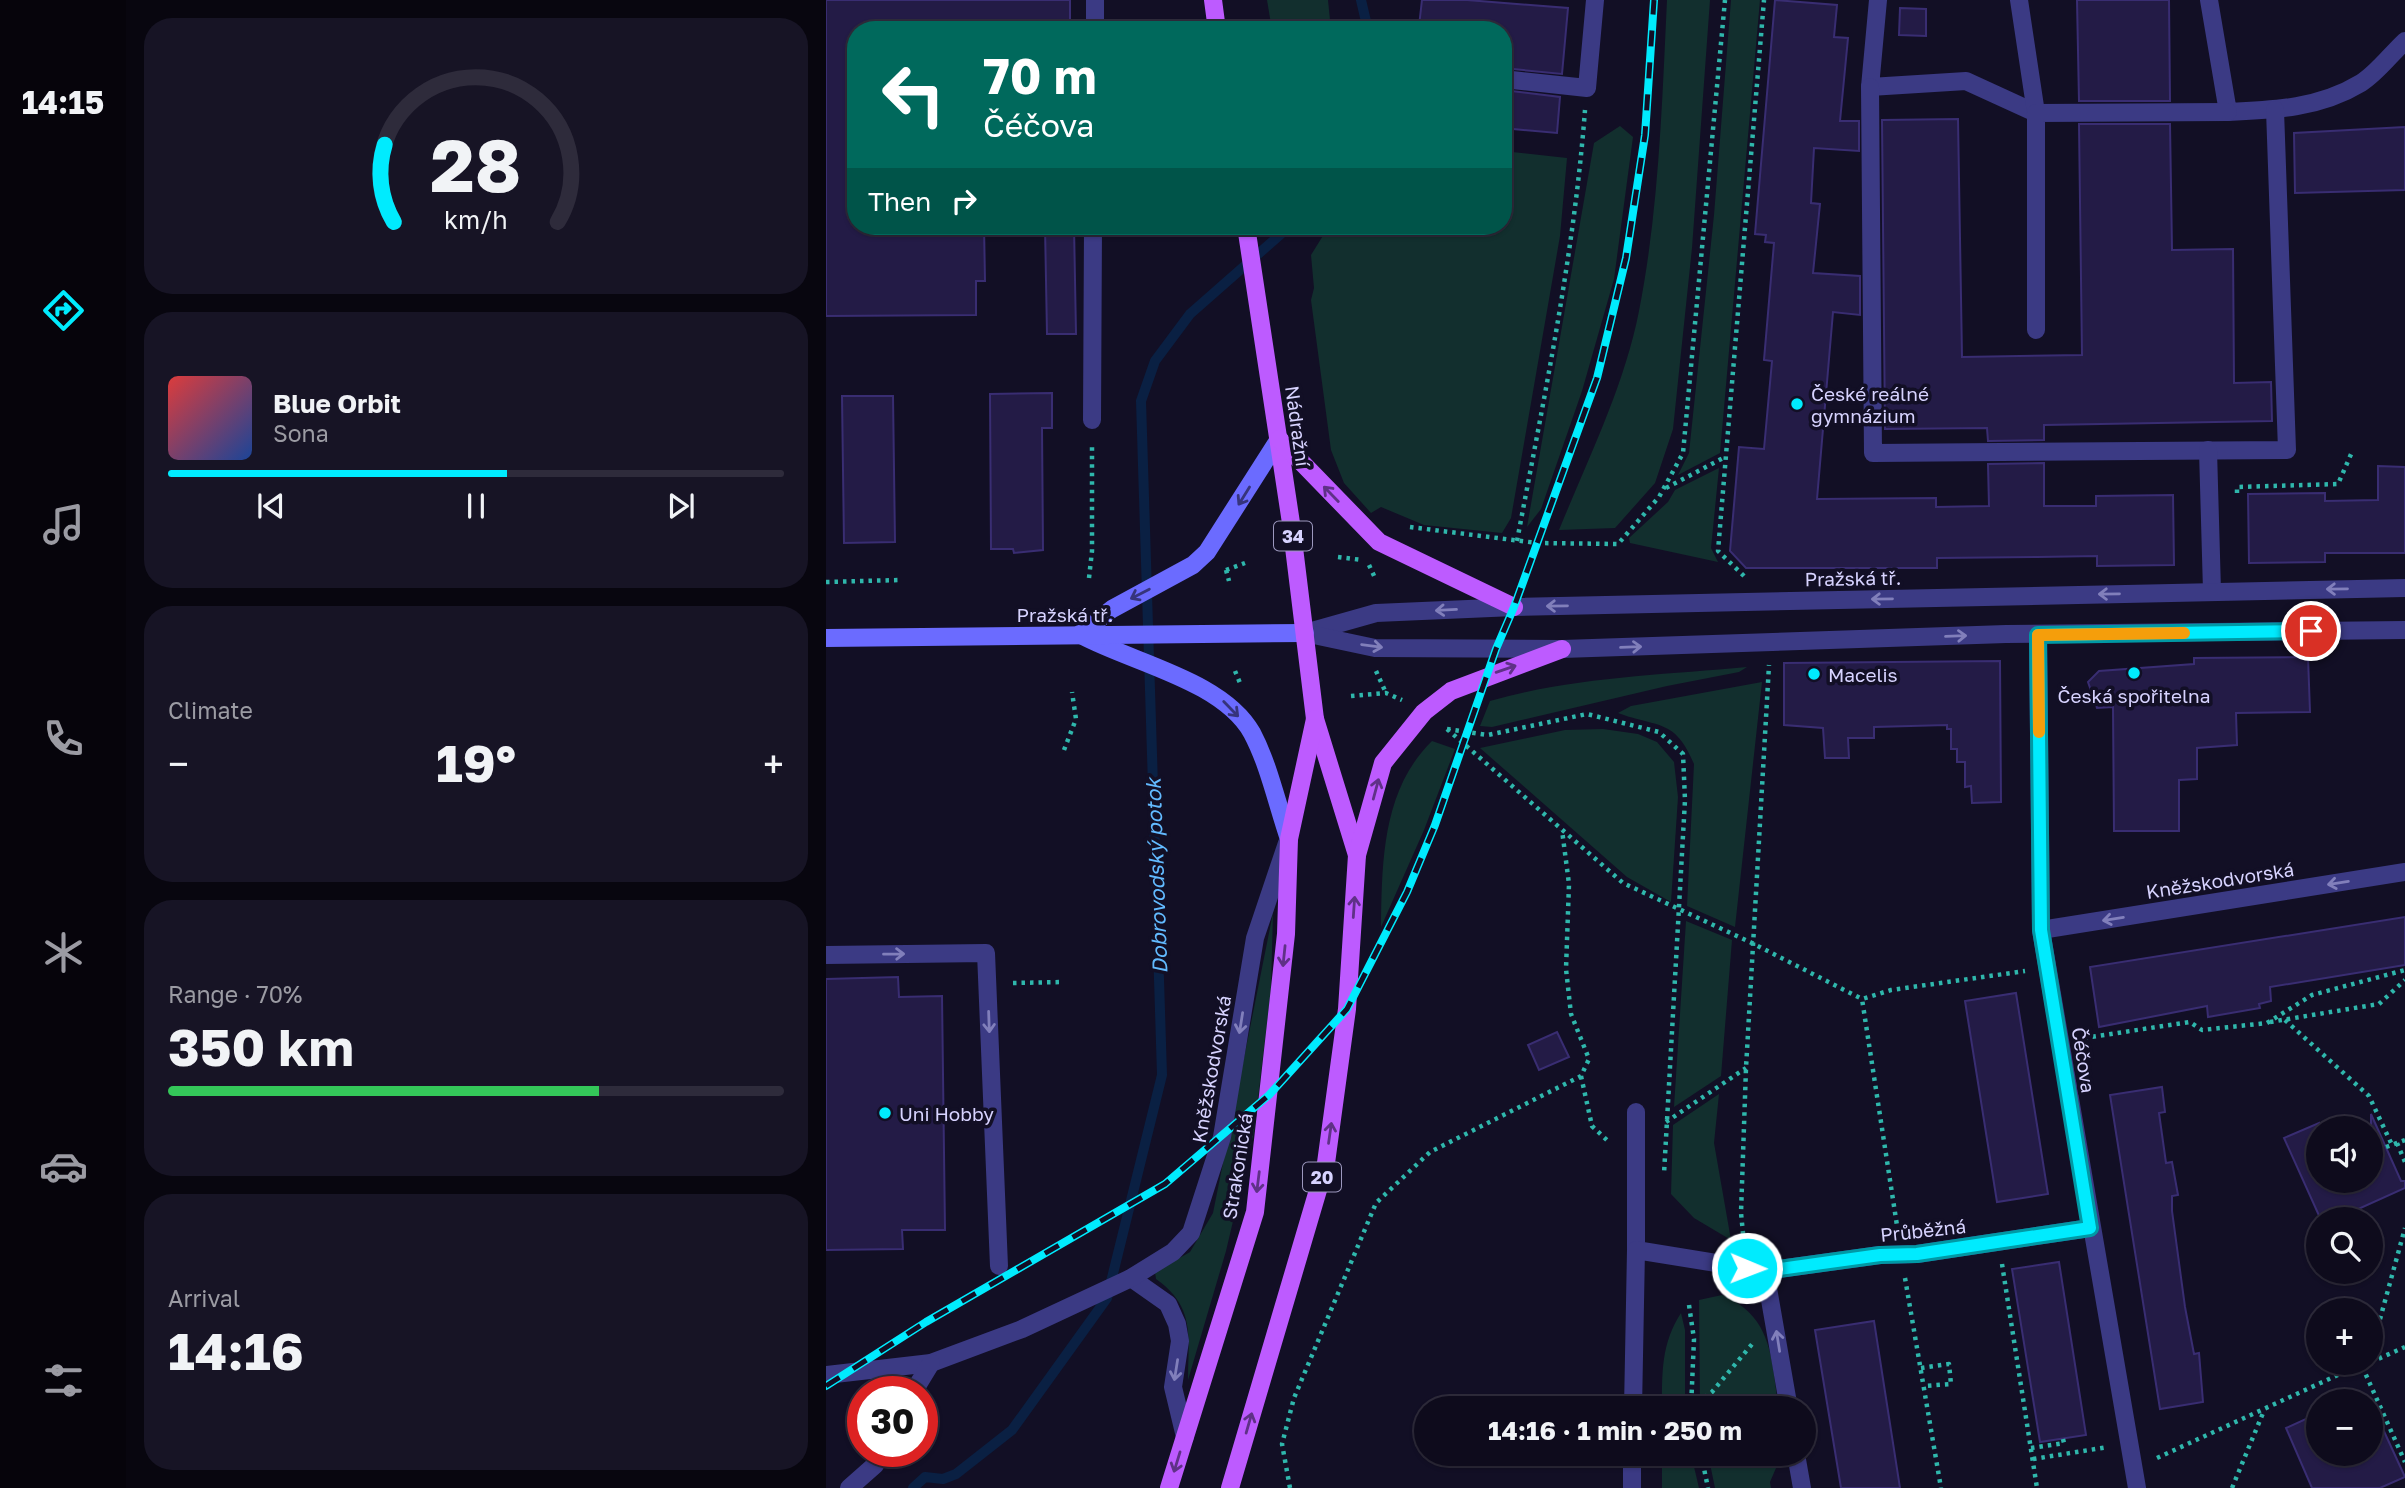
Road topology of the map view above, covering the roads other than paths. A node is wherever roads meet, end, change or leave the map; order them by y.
1 (1095, 0) edge
2 (1213, 0) edge
3 (1595, 0) edge
4 (1878, 0) edge
5 (2019, 0) edge
6 (2209, 0) edge
7 (1095, 21) edge
8 (1216, 21) edge
9 (2405, 41) edge
10 (1512, 80) edge
11 (1870, 86) junction
12 (2275, 110) junction
13 (2228, 112) junction
14 (2036, 113) junction
15 (1093, 235) edge
16 (1248, 235) edge
17 (2036, 330) dead end
18 (1093, 421) road end
19 (1279, 439) junction
20 (2208, 450) junction
21 (2405, 588) edge
22 (2212, 592) junction
23 (1514, 607) junction
24 (2405, 630) edge
25 (1305, 633) junction
26 (1080, 634) junction
27 (2038, 635) junction
28 (826, 638) edge
29 (1113, 643) junction
30 (1562, 649) junction
31 (1315, 719) junction
32 (1289, 839) junction
33 (1357, 855) junction
34 (2405, 872) edge
35 (2041, 930) junction
36 (826, 955) edge
37 (1636, 1112) dead end
38 (2090, 1228) junction
39 (1636, 1250) junction
40 (999, 1266) dead end
41 (1765, 1271) junction
42 (1129, 1279) junction
43 (931, 1363) junction
44 (826, 1375) edge
45 (923, 1376) edge
46 (1633, 1396) edge
47 (1787, 1396) edge
48 (1185, 1437) junction
49 (1632, 1466) edge
50 (1798, 1466) edge
51 (873, 1467) edge
52 (849, 1488) edge
53 (1169, 1488) edge
54 (1230, 1488) edge
55 (1632, 1488) edge
56 (1802, 1488) edge
57 (2137, 1488) edge

1 - 7 street
2 - 8 main road
3 - 10 street
4 - 11 street
5 - 14 street
6 - 13 street
9 - 12 street
11 - 14 street
11 - 20 street
12 - 13 street
12 - 20 street
13 - 14 street
14 - 17 street
15 - 18 street
16 - 19 main road, Nádražní / 34
23 -> 19 main road
19 - 25 main road, Nádražní / 34
19 -> 26 main road
20 - 22 street
21 -> 22 street, Pražská tř.
22 -> 23 street, Pražská tř.
23 -> 25 street, Pražská tř.
24 - 27 street, Pražská tř.
25 - 29 main road, Pražská tř.
25 -> 30 street, Pražská tř.
25 - 31 main road
26 - 28 main road, Pražská tř.
26 - 29 main road, Pražská tř.
30 -> 27 street, Pražská tř.
27 - 35 street, Čéčova
29 -> 32 main road
33 -> 30 main road
31 - 32 main road, Strakonická
31 - 33 main road, 20
32 -> 42 street, Kněžskodvorská
32 -> 48 main road, Strakonická
54 -> 33 main road, 20
34 -> 35 street, Kněžskodvorská
35 - 38 street, Čéčova
36 -> 40 street
37 - 39 street
38 - 41 street, Průběžná
38 - 57 street, Čéčova
39 - 41 street, Průběžná
39 - 46 street
47 -> 41 street
42 - 43 street, Kněžskodvorská
42 -> 48 street
43 - 44 street, Kněžskodvorská
43 - 45 street
48 -> 53 main road, Strakonická
49 - 55 street
50 - 56 street
51 - 52 street

